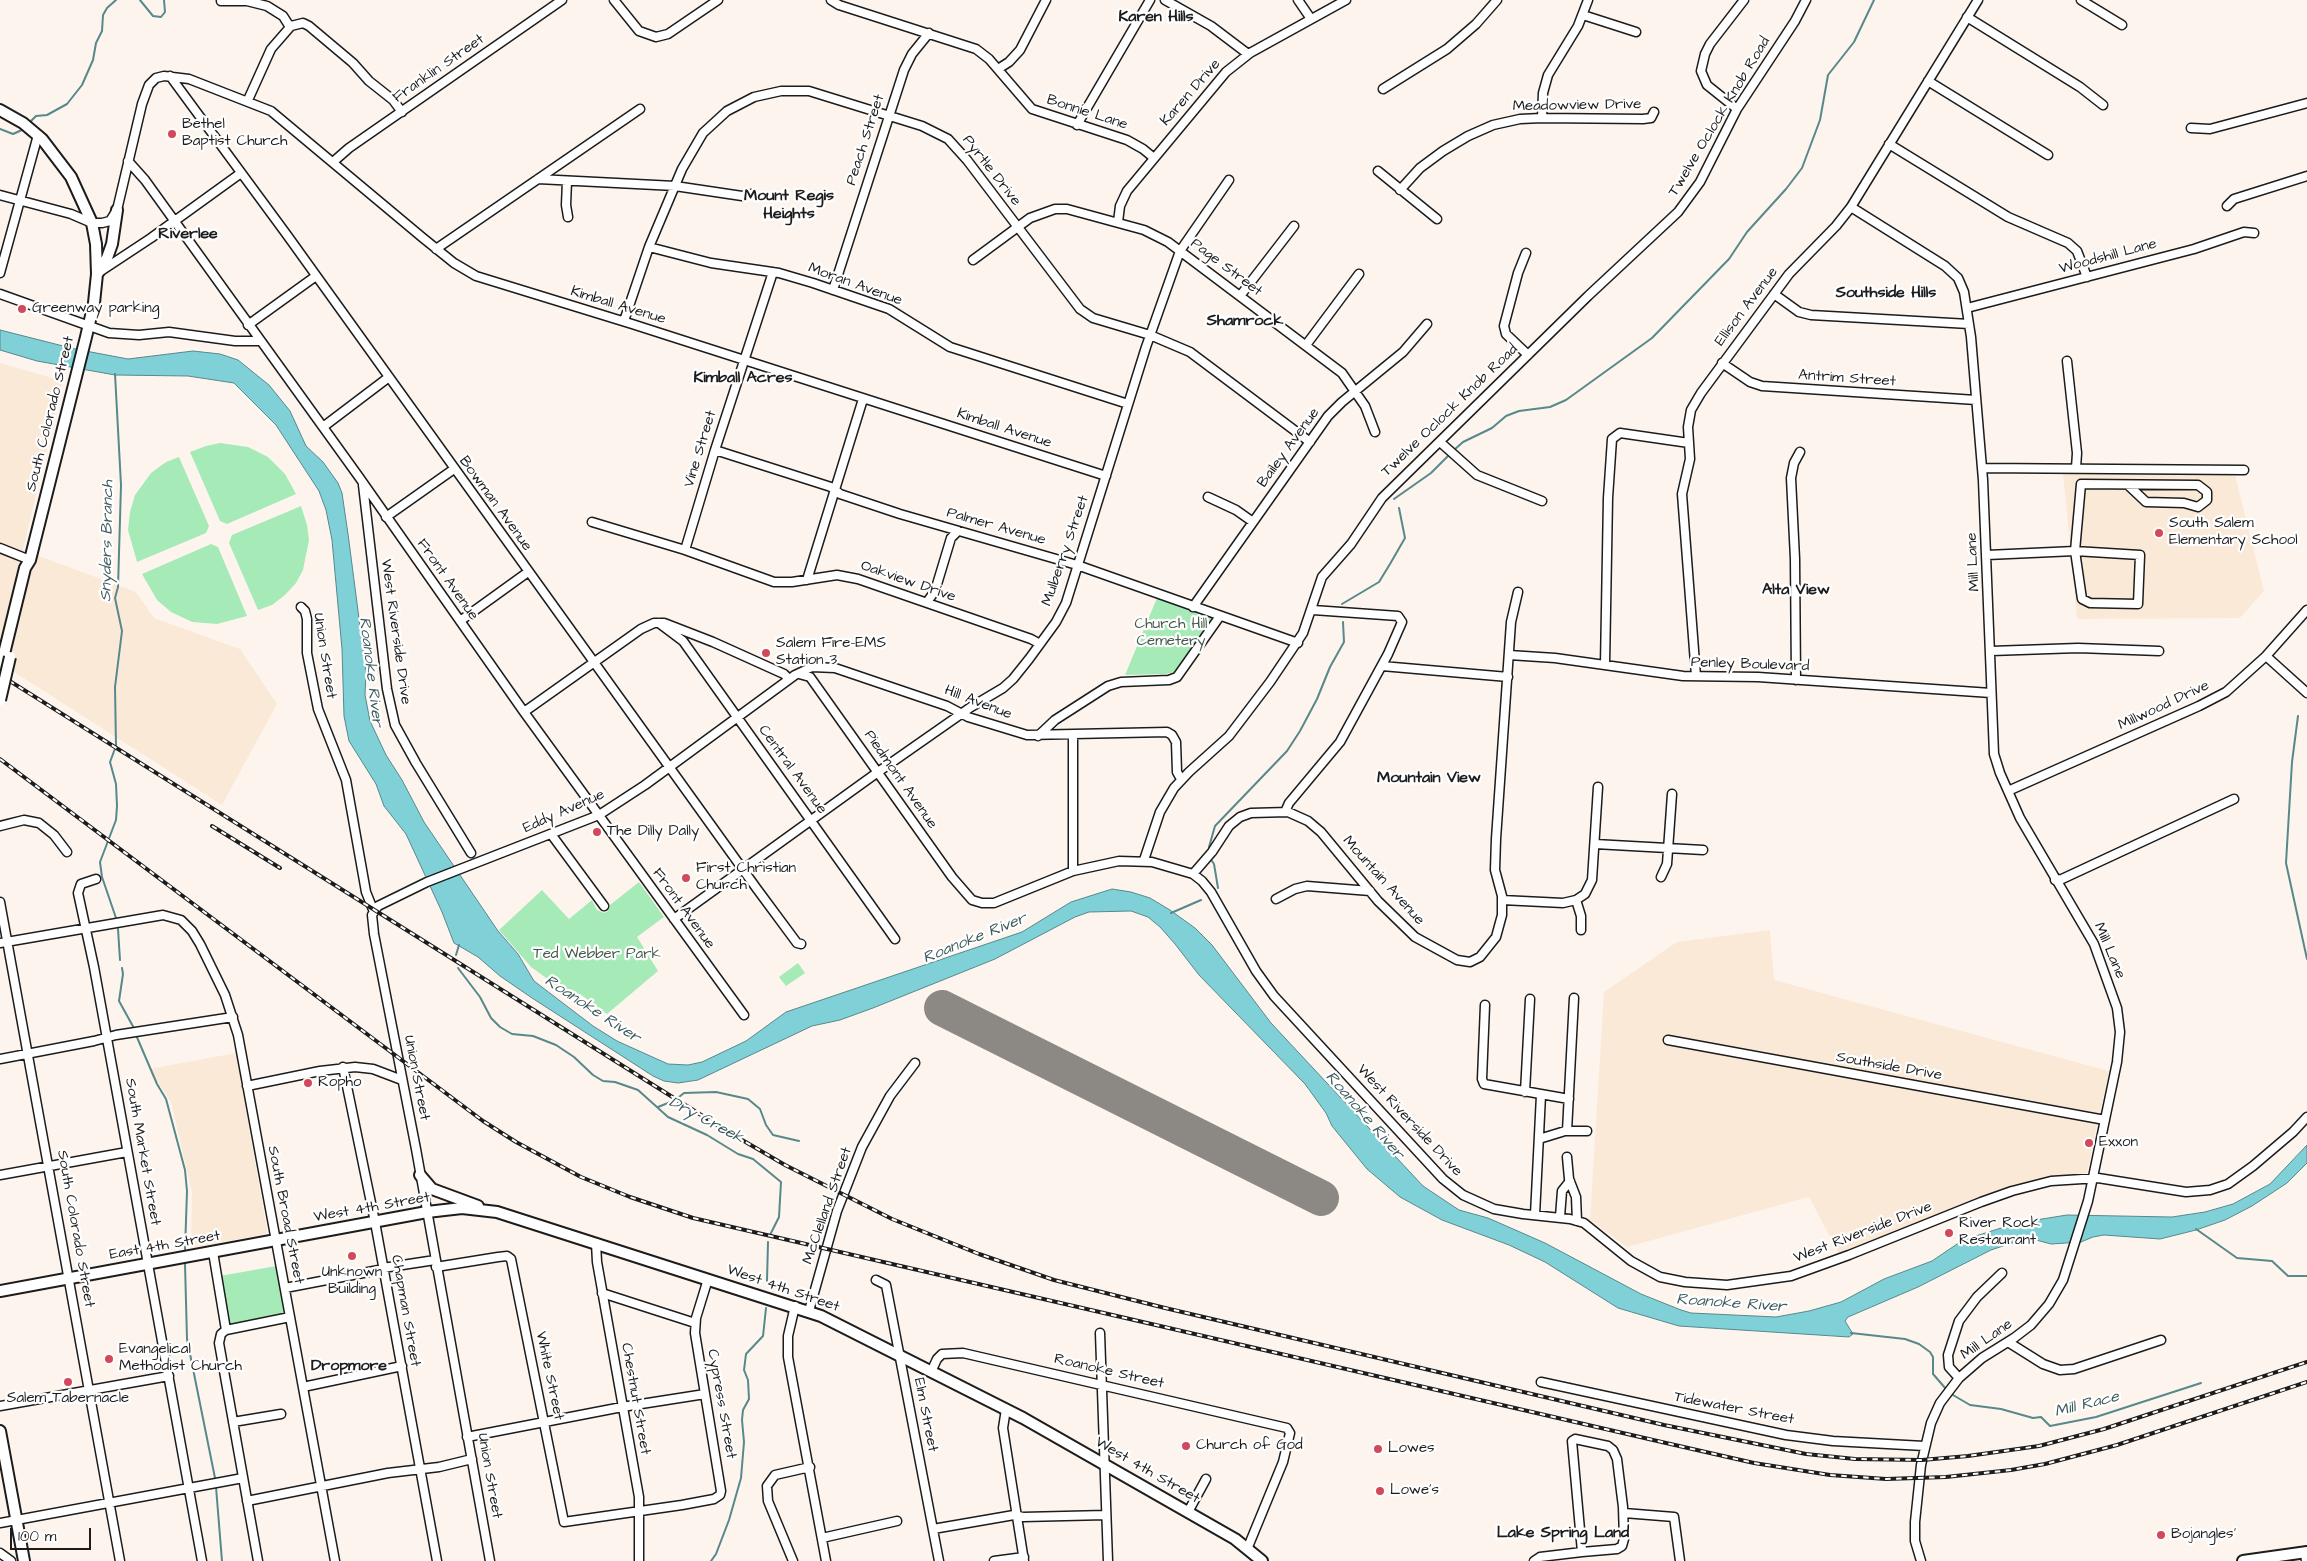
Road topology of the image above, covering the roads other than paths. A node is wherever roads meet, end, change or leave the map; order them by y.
1 (562, 0) edge
2 (614, 0) edge
3 (718, 0) edge
4 (831, 0) edge
5 (1046, 0) edge
6 (1150, 0) edge
7 (1165, 0) edge
8 (1298, 0) edge
9 (1346, 0) edge
10 (1498, 0) edge
11 (1588, 0) edge
12 (1744, 0) edge
13 (1806, 0) edge
14 (1978, 0) edge
15 (2081, 0) edge
16 (221, 1) edge
17 (1583, 15) junction
18 (1967, 17) junction
19 (1311, 20) junction
20 (2122, 25) dead end
21 (290, 27) junction
22 (1636, 32) dead end
23 (930, 33) junction
24 (1248, 54) junction
25 (998, 69) junction
26 (170, 76) junction
27 (1928, 81) junction
28 (1383, 89) dead end
29 (248, 100) junction
30 (2307, 103) edge
31 (2102, 105) dead end
32 (640, 109) dead end
33 (1737, 109) junction
34 (0, 110) edge
35 (402, 112) junction
36 (1654, 112) dead end
37 (889, 115) junction
38 (1542, 118) junction
39 (1077, 125) junction
40 (2190, 128) dead end
41 (30, 129) junction
42 (1888, 144) junction
43 (2048, 155) dead end
44 (1154, 158) junction
45 (128, 162) junction
46 (333, 162) junction
47 (1378, 171) dead end
48 (241, 173) junction
49 (2307, 176) edge
50 (538, 180) junction
51 (1229, 180) dead end
52 (567, 181) junction
53 (675, 186) junction
54 (1400, 190) junction
55 (752, 194) dead end
56 (0, 195) edge
57 (19, 200) junction
58 (2227, 206) dead end
59 (1851, 207) junction
60 (117, 210) junction
61 (568, 217) dead end
62 (1436, 219) dead end
63 (174, 221) junction
64 (1118, 222) junction
65 (92, 223) junction
66 (1294, 226) dead end
67 (1018, 227) junction
68 (2254, 233) dead end
69 (649, 247) junction
70 (436, 249) junction
71 (1180, 251) junction
72 (1526, 253) dead end
73 (972, 260) dead end
74 (773, 272) junction
75 (0, 273) edge
76 (97, 274) junction
77 (1359, 274) dead end
78 (316, 276) junction
79 (2087, 277) junction
80 (832, 290) junction
81 (0, 294) edge
82 (1774, 294) junction
83 (1240, 296) junction
84 (1968, 308) junction
85 (624, 321) junction
86 (1427, 324) dead end
87 (1969, 324) junction
88 (248, 325) junction
89 (88, 326) junction
90 (1150, 335) junction
91 (260, 341) junction
92 (1306, 345) junction
93 (1528, 355) junction
94 (744, 360) junction
95 (2067, 361) dead end
96 (1722, 363) junction
97 (389, 377) junction
98 (1356, 390) junction
99 (863, 399) junction
100 (1976, 400) junction
101 (1128, 404) junction
102 (323, 427) junction
103 (1375, 432) dead end
104 (1310, 442) junction
105 (1440, 442) junction
106 (1689, 443) junction
107 (715, 450) junction
108 (1800, 452) dead end
109 (1982, 468) junction
110 (2076, 468) junction
111 (454, 469) junction
112 (2244, 470) dead end
113 (1106, 476) junction
114 (363, 483) junction
115 (2128, 485) junction
116 (835, 490) junction
117 (1208, 497) dead end
118 (1542, 500) dead end
119 (386, 517) junction
120 (592, 522) dead end
121 (1253, 522) junction
122 (958, 531) junction
123 (0, 548) edge
124 (685, 550) junction
125 (2075, 551) junction
126 (1987, 555) junction
127 (30, 560) junction
128 (1077, 565) junction
129 (528, 572) junction
130 (807, 580) junction
131 (1518, 592) dead end
132 (927, 602) junction
133 (301, 607) dead end
134 (1194, 607) junction
135 (1313, 610) junction
136 (2307, 610) edge
137 (1220, 616) junction
138 (460, 621) junction
139 (659, 623) junction
140 (1298, 643) junction
141 (1040, 644) junction
142 (1991, 651) junction
143 (2159, 651) dead end
144 (7, 656) junction
145 (1509, 656) junction
146 (2266, 656) junction
147 (594, 663) junction
148 (1605, 665) junction
149 (1382, 666) junction
150 (0, 670) edge
151 (799, 674) junction
152 (1696, 676) junction
153 (1508, 677) junction
154 (790, 679) junction
155 (1796, 680) junction
156 (1991, 693) junction
157 (2307, 693) edge
158 (0, 700) edge
159 (524, 712) junction
160 (962, 713) junction
161 (738, 718) junction
162 (1073, 735) junction
163 (1038, 736) junction
164 (669, 768) junction
165 (878, 772) junction
166 (1181, 779) junction
167 (1598, 787) dead end
168 (2008, 791) junction
169 (1672, 794) dead end
170 (2234, 799) dead end
171 (1285, 812) junction
172 (599, 815) junction
173 (811, 821) junction
174 (0, 826) edge
175 (551, 834) junction
176 (1595, 844) junction
177 (1668, 849) junction
178 (1703, 850) dead end
179 (67, 852) dead end
180 (471, 853) dead end
181 (1144, 860) junction
182 (743, 870) junction
183 (1073, 871) junction
184 (1193, 874) junction
185 (1661, 877) dead end
186 (96, 879) dead end
187 (2055, 880) junction
188 (1370, 891) junction
189 (1276, 899) dead end
190 (1502, 900) junction
191 (1576, 900) junction
192 (0, 902) edge
193 (980, 903) joint
194 (604, 906) dead end
195 (374, 912) junction
196 (674, 919) junction
197 (87, 929) junction
198 (1581, 930) dead end
199 (895, 939) dead end
200 (4, 943) edge
201 (801, 944) dead end
202 (1574, 998) dead end
203 (1530, 999) dead end
204 (1486, 1005) dead end
205 (744, 1014) dead end
206 (233, 1016) junction
207 (107, 1036) junction
208 (1668, 1040) dead end
209 (28, 1054) junction
210 (0, 1059) edge
211 (915, 1063) dead end
212 (344, 1067) junction
213 (402, 1080) junction
214 (247, 1086) junction
215 (1525, 1092) junction
216 (1541, 1094) junction
217 (1570, 1099) junction
218 (2307, 1116) edge
219 (2105, 1120) junction
220 (1568, 1131) junction
221 (1587, 1131) dead end
222 (1539, 1139) junction
223 (127, 1152) junction
224 (1567, 1157) dead end
225 (48, 1166) junction
226 (0, 1175) edge
227 (420, 1175) junction
228 (2092, 1177) junction
229 (1570, 1181) junction
230 (485, 1210) junction
231 (427, 1212) junction
232 (1535, 1216) junction
233 (1560, 1217) junction
234 (1578, 1221) junction
235 (375, 1222) junction
236 (276, 1241) junction
237 (596, 1243) junction
238 (213, 1252) junction
239 (436, 1263) junction
240 (148, 1264) junction
241 (384, 1269) junction
242 (2002, 1274) dead end
243 (69, 1278) junction
244 (708, 1278) junction
245 (876, 1280) dead end
246 (285, 1288) junction
247 (0, 1291) edge
248 (602, 1293) junction
249 (796, 1306) junction
250 (809, 1311) junction
251 (290, 1317) junction
252 (695, 1323) junction
253 (226, 1330) junction
254 (1100, 1333) dead end
255 (2162, 1340) dead end
256 (2008, 1342) junction
257 (900, 1357) junction
258 (402, 1366) junction
259 (931, 1372) junction
260 (169, 1376) junction
261 (1959, 1378) junction
262 (1541, 1382) dead end
263 (1103, 1385) junction
264 (303, 1388) junction
265 (89, 1391) junction
266 (706, 1394) junction
267 (0, 1406) edge
268 (622, 1407) junction
269 (1006, 1409) junction
270 (281, 1414) dead end
271 (232, 1422) junction
272 (545, 1423) junction
273 (0, 1431) edge
274 (468, 1437) junction
275 (1924, 1446) junction
276 (472, 1460) junction
277 (1105, 1464) junction
278 (810, 1467) junction
279 (420, 1468) junction
280 (243, 1478) junction
281 (1206, 1479) dead end
282 (322, 1486) junction
283 (189, 1488) junction
284 (247, 1501) junction
285 (110, 1503) junction
286 (640, 1511) junction
287 (1188, 1512) junction
288 (1106, 1514) junction
289 (1624, 1514) junction
290 (1019, 1516) junction
291 (16, 1519) junction
292 (897, 1521) dead end
293 (0, 1523) edge
294 (933, 1529) junction
295 (822, 1538) junction
296 (1248, 1547) junction
297 (1582, 1552) junction
298 (0, 1553) edge
299 (2306, 1555) edge
300 (1024, 1559) edge
301 (11, 1561) edge
302 (24, 1561) edge
303 (120, 1561) edge
304 (202, 1561) edge
305 (258, 1561) edge
306 (335, 1561) edge
307 (437, 1561) edge
308 (490, 1561) edge
309 (639, 1561) edge
310 (793, 1561) edge
311 (826, 1561) edge
312 (939, 1561) edge
313 (994, 1561) edge
314 (1108, 1561) edge
315 (1262, 1561) edge
316 (1534, 1561) edge
317 (1680, 1561) edge
318 (1921, 1561) edge
319 (2242, 1561) edge

1 - 35 street, Franklin Street
2 - 3 street
4 - 23 street, Bonnie Lane
5 - 25 street
6 - 39 street
7 - 24 street
8 - 19 street
9 - 19 street, Karen Drive
10 - 28 street
11 - 17 street
12 - 33 street
13 - 33 street, Twelve Oclock Knob Road
14 - 18 street, Ellison Avenue
15 - 20 street
16 - 21 street
17 - 22 street
17 - 38 street
18 - 27 street, Ellison Avenue
18 - 31 street
19 - 24 street, Karen Drive
21 - 29 street
21 - 35 street
23 - 25 street, Bonnie Lane
23 - 37 street, Peach Street
24 - 44 street, Karen Drive
25 - 39 street, Bonnie Lane
26 - 29 street, Kimball Avenue
26 - 45 street
26 - 48 street, Bowman Avenue
27 - 42 street, Ellison Avenue
27 - 43 street
29 - 46 street, Kimball Avenue
30 - 40 street
32 - 50 street
33 - 93 street, Twelve Oclock Knob Road
34 - 41 main road
35 - 46 street, Franklin Street
36 - 38 street, Meadowview Drive
37 - 53 street, Pyrtle Drive
37 - 67 street, Pyrtle Drive
37 - 80 street, Peach Street
38 - 54 street, Meadowview Drive
39 - 44 street, Bonnie Lane
41 - 57 street
41 - 65 main road
42 - 59 street, Ellison Avenue
42 - 79 street
44 - 64 street, Karen Drive
45 - 60 street
45 - 63 street, Front Avenue
46 - 70 street, Kimball Avenue
47 - 54 street
48 - 63 street
48 - 78 street, Bowman Avenue
49 - 58 street
50 - 52 street
50 - 70 street
51 - 71 street, Mulberry Street
52 - 53 street
52 - 61 street
53 - 55 street
53 - 69 street, Pyrtle Drive
54 - 62 street
56 - 57 street
57 - 65 street
57 - 75 street
59 - 82 street, Ellison Avenue
59 - 84 street, Mill Lane
60 - 65 street
60 - 76 main road
63 - 76 street
63 - 88 street, Front Avenue
64 - 67 street, Page Street
64 - 71 street, Page Street
65 - 76 main road
66 - 83 street
67 - 73 street, Page Street
67 - 90 street, Pyrtle Drive
68 - 79 street, Woodshill Lane
69 - 74 street, Moran Avenue
69 - 85 street, Pyrtle Drive
70 - 85 street, Kimball Avenue
71 - 83 street, Page Street
71 - 90 street, Mulberry Street
72 - 93 street
74 - 80 street, Moran Avenue
74 - 94 street, Vine Street
76 - 89 main road, South Colorado Street
77 - 92 street
78 - 88 street
78 - 97 street, Bowman Avenue
79 - 84 street, Woodshill Lane
80 - 101 street, Moran Avenue
81 - 89 street
82 - 87 street
82 - 96 street, Ellison Avenue
83 - 92 street, Page Street
84 - 87 street, Mill Lane
85 - 94 street, Kimball Avenue
86 - 98 street, Bailey Avenue
87 - 100 street, Mill Lane
88 - 91 street, Front Avenue
89 - 91 street
89 - 127 main road, South Colorado Street
90 - 101 street, Mulberry Street
90 - 104 street, Pyrtle Drive
91 - 102 street, Front Avenue
92 - 98 street, Page Street
93 - 105 street, Twelve Oclock Knob Road
94 - 99 street, Kimball Avenue
94 - 107 street, Vine Street
95 - 110 street
96 - 100 street, Antrim Street
96 - 106 street, Ellison Avenue
97 - 102 street
97 - 111 street, Bowman Avenue
98 - 103 street, Page Street
98 - 104 street, Bailey Avenue
99 - 113 street, Kimball Avenue
99 - 116 street
100 - 109 street, Mill Lane
101 - 113 street, Mulberry Street
102 - 114 street, Front Avenue
104 - 121 street, Bailey Avenue
105 - 118 street
105 - 135 street, Twelve Oclock Knob Road
106 - 148 street
106 - 152 street, Ellison Avenue
107 - 116 street, Palmer Avenue
107 - 124 street, Vine Street
108 - 155 street
109 - 110 street
109 - 126 street, Mill Lane
110 - 112 street
111 - 119 street
111 - 129 street, Bowman Avenue
113 - 128 street, Mulberry Street
114 - 119 street, Front Avenue
114 - 180 street, West Riverside Drive
115 - 115 street
115 - 125 street
116 - 122 street, Palmer Avenue
116 - 130 street
117 - 121 street
119 - 138 street, Front Avenue
120 - 124 street, Oakview Drive
121 - 134 street, Bailey Avenue
122 - 128 street, Palmer Avenue
122 - 132 street
123 - 127 street
124 - 130 street, Oakview Drive
125 - 125 street
125 - 126 street
126 - 142 street, Mill Lane
127 - 144 main road, South Colorado Street
128 - 134 street, Palmer Avenue
128 - 141 street, Mulberry Street
129 - 138 street
129 - 147 street, Bowman Avenue
130 - 132 street, Oakview Drive
131 - 145 street, Mountain Avenue
132 - 141 street, Oakview Drive
133 - 195 street, Union Street
134 - 137 street, Palmer Avenue
135 - 140 street, Twelve Oclock Knob Road
135 - 149 street
136 - 146 street, Millwood Drive
137 - 140 street, Palmer Avenue
137 - 163 street
138 - 159 street, Front Avenue
139 - 147 street
139 - 154 street
139 - 161 street, Central Avenue
140 - 166 street, Twelve Oclock Knob Road
141 - 160 street, Mulberry Street
142 - 143 street
142 - 156 street, Mill Lane
144 - 150 main road, South Colorado Street
144 - 158 main road, South Colorado Street, bridge
145 - 148 street, Penley Boulevard
145 - 153 street, Mountain Avenue
146 - 157 street
146 - 168 street, Millwood Drive
147 - 159 street
147 - 164 street, Bowman Avenue
148 - 152 street, Penley Boulevard
149 - 153 street
149 - 171 street
151 - 154 street, Eddy Avenue
151 - 160 street, Hill Avenue
151 - 165 street, Piedmont Avenue
152 - 155 street, Penley Boulevard
153 - 190 street, Mountain Avenue
154 - 161 street, Eddy Avenue
155 - 156 street, Penley Boulevard
156 - 168 street, Mill Lane
159 - 172 street, Front Avenue
160 - 163 street, Hill Avenue
160 - 165 street, Mulberry Street
161 - 164 street, Eddy Avenue
161 - 173 street, Central Avenue
162 - 163 street, Hill Avenue
162 - 166 street, Hill Avenue
162 - 183 street
164 - 172 street, Eddy Avenue
164 - 182 street, Bowman Avenue
165 - 173 street, Mulberry Street
165 - 193 street, Piedmont Avenue
166 - 181 street, Twelve Oclock Knob Road
167 - 176 street
168 - 187 street, Mill Lane
169 - 177 street
170 - 187 street
171 - 184 street, Mountain Avenue
171 - 188 street, Mountain Avenue
172 - 175 street, Eddy Avenue
172 - 196 street, Front Avenue
173 - 182 street, Mulberry Street
173 - 199 street, Central Avenue
174 - 179 street
175 - 194 street
175 - 195 street, Eddy Avenue
176 - 177 street
176 - 191 street
177 - 178 street
177 - 185 street
181 - 183 street, West Riverside Drive
181 - 184 street, West Riverside Drive
182 - 196 street, Mulberry Street
182 - 201 street, Bowman Avenue
183 - 193 street, West Riverside Drive
184 - 232 street, West Riverside Drive
186 - 197 street, South Market Street
187 - 219 street, Mill Lane
188 - 189 street
188 - 190 street, Mountain Avenue
190 - 191 street
191 - 198 street
192 - 200 street, South Colorado Street
195 - 213 street, Union Street
196 - 205 street, Front Avenue
197 - 200 street, South Broad Street
197 - 206 street, South Broad Street
197 - 207 street, South Market Street
200 - 209 street, South Colorado Street
202 - 217 street
203 - 215 street
204 - 215 street
206 - 207 street
206 - 214 street, South Broad Street
207 - 209 street
207 - 223 street, South Market Street
208 - 219 street, Southside Drive
209 - 210 street
209 - 225 street, South Colorado Street
211 - 250 street, McClelland Street
212 - 213 street
212 - 214 street
212 - 235 street, Chapman Street
213 - 227 street, Union Street
214 - 236 street, South Broad Street
215 - 216 street
216 - 217 street
216 - 222 street
217 - 220 street
218 - 228 street, West Riverside Drive
219 - 228 street, Mill Lane
220 - 221 street
220 - 222 street
222 - 232 street
223 - 225 street
223 - 240 street, South Market Street
224 - 229 street
225 - 226 street
225 - 243 street, South Colorado Street
227 - 230 main road
227 - 231 street, Union Street
228 - 234 street, West Riverside Drive
228 - 256 street, Mill Lane
229 - 233 street
229 - 234 street
230 - 231 main road, West 4th Street
230 - 237 main road, West 4th Street
231 - 235 main road, West 4th Street
231 - 239 street, Union Street
232 - 233 street, West Riverside Drive
233 - 234 street, West Riverside Drive
235 - 236 main road, West 4th Street
235 - 241 street, Chapman Street
236 - 238 main road, East 4th Street
236 - 246 street, South Broad Street
237 - 244 main road, West 4th Street
237 - 248 street, Chestnut Street
238 - 240 main road, East 4th Street
238 - 253 street
239 - 241 street
239 - 272 street, White Street
239 - 274 street, Union Street
240 - 243 main road, East 4th Street
240 - 260 street, South Market Street
241 - 246 street
241 - 258 street, Chapman Street
242 - 261 street
243 - 247 main road, East 4th Street
243 - 265 street, South Colorado Street
244 - 249 main road, West 4th Street
244 - 252 street, Cypress Street
245 - 257 street, Elm Street
246 - 251 street, South Broad Street
248 - 252 street
248 - 268 street, Chestnut Street
249 - 250 main road, West 4th Street
249 - 278 street
250 - 257 main road, West 4th Street
251 - 253 street
251 - 264 street, South Broad Street
252 - 266 street, Cypress Street
253 - 271 street
254 - 263 street
255 - 256 street
256 - 261 street, Mill Lane
257 - 259 main road, West 4th Street
257 - 294 street, Elm Street
258 - 264 street
258 - 279 street, Chapman Street
259 - 263 street, Roanoke Street
259 - 269 main road, West 4th Street
260 - 265 street
260 - 283 street, South Market Street
261 - 275 street, Mill Lane
262 - 275 street, Tidewater Street
263 - 277 street
263 - 296 street, Roanoke Street
264 - 282 street, South Broad Street
265 - 267 street
265 - 285 street, South Colorado Street
266 - 268 street
266 - 286 street, Cypress Street
268 - 272 street
268 - 286 street, Chestnut Street
269 - 277 main road, West 4th Street
269 - 290 street
270 - 271 street
271 - 280 street
272 - 274 street
272 - 286 street, White Street
273 - 291 main road
274 - 276 street, Union Street
275 - 318 street, Mill Lane
276 - 279 street
276 - 308 street, Union Street
277 - 287 main road, West 4th Street
277 - 288 street
278 - 295 street
278 - 310 street
279 - 282 street
279 - 307 street, Chapman Street
280 - 283 street
280 - 284 street
281 - 287 street
282 - 284 street
282 - 306 street, South Broad Street
283 - 285 street
283 - 304 street, South Market Street
284 - 305 street
285 - 291 street
285 - 303 street, South Colorado Street
286 - 309 street, Chestnut Street
287 - 296 main road, West 4th Street
288 - 290 street
288 - 314 street
289 - 297 street
289 - 297 street
289 - 317 street
290 - 294 street
290 - 300 street
291 - 293 street
291 - 302 main road
292 - 295 street
294 - 312 street, Elm Street
295 - 311 street
296 - 315 main road, West 4th Street
297 - 316 street
298 - 301 street
299 - 319 main road
300 - 313 street

